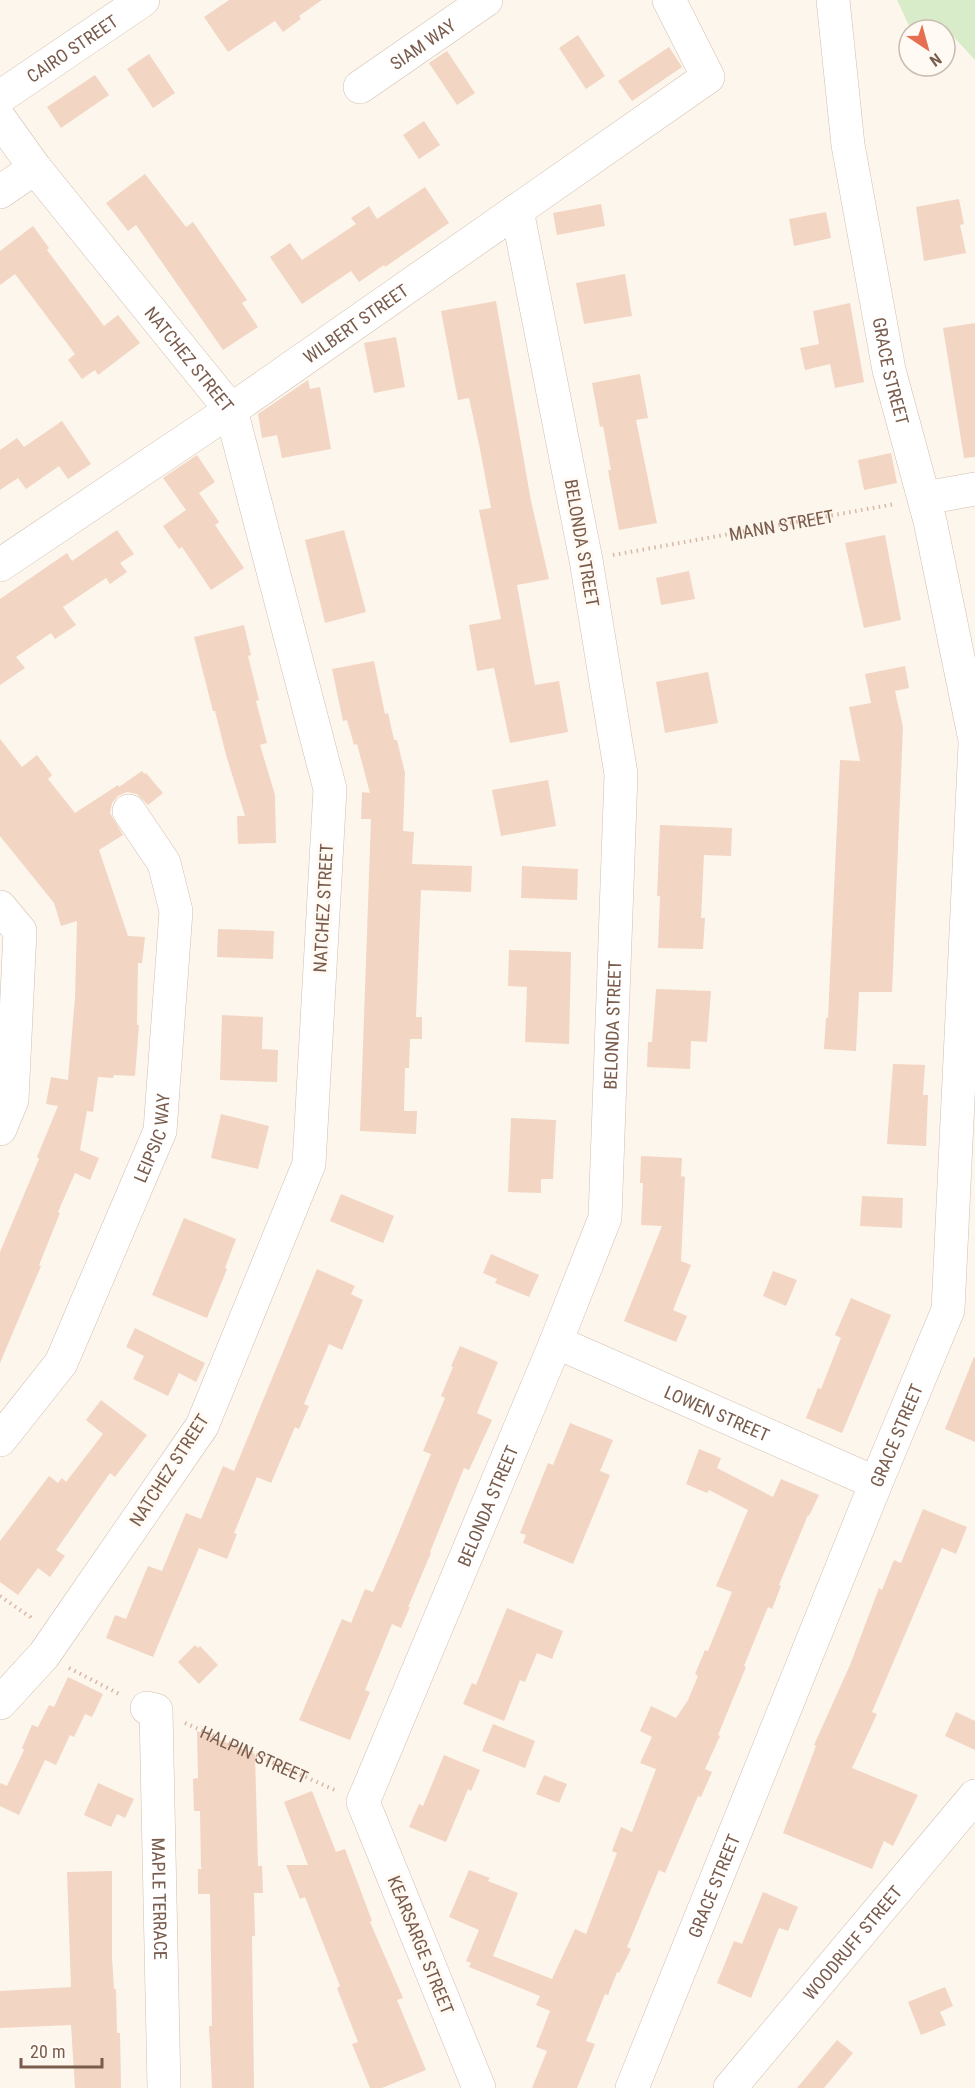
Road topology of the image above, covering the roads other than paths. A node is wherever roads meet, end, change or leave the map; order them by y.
1 (143, 0) edge
2 (486, 0) edge
3 (669, 0) edge
4 (833, 3) edge
5 (360, 87) dead end
6 (0, 97) edge
7 (0, 119) edge
8 (35, 168) junction
9 (0, 192) edge
10 (517, 210) junction
11 (231, 410) junction
12 (975, 489) edge
13 (925, 498) junction
14 (0, 565) edge
15 (975, 740) edge
16 (975, 744) edge
17 (129, 811) dead end
18 (0, 907) edge
19 (0, 1129) edge
20 (556, 1342) junction
21 (0, 1440) edge
22 (876, 1483) junction
23 (0, 1703) edge
24 (152, 1709) road end
25 (975, 1796) edge
26 (363, 1802) joint
27 (164, 2088) edge
28 (479, 2088) edge
29 (632, 2088) edge
30 (730, 2088) edge

1 - 6 street, CAIRO STREET
2 - 5 street, SIAM WAY
3 - 10 street, WILBERT STREET
4 - 13 street, GRACE STREET
7 - 8 street, NATCHEZ STREET
8 - 9 street
8 - 11 street, NATCHEZ STREET
10 - 11 street, WILBERT STREET
10 - 20 street, BELONDA STREET
11 - 14 street, WILBERT STREET
11 - 23 street, NATCHEZ STREET
12 - 13 street
13 - 15 street, GRACE STREET
16 - 22 street, GRACE STREET
17 - 21 street, LEIPSIC WAY
18 - 19 street
20 - 22 street, LOWEN STREET
20 - 26 street, BELONDA STREET
22 - 29 street, GRACE STREET
24 - 27 street, MAPLE TERRACE
25 - 30 street, WOODRUFF STREET
26 - 28 street, KEARSARGE STREET

